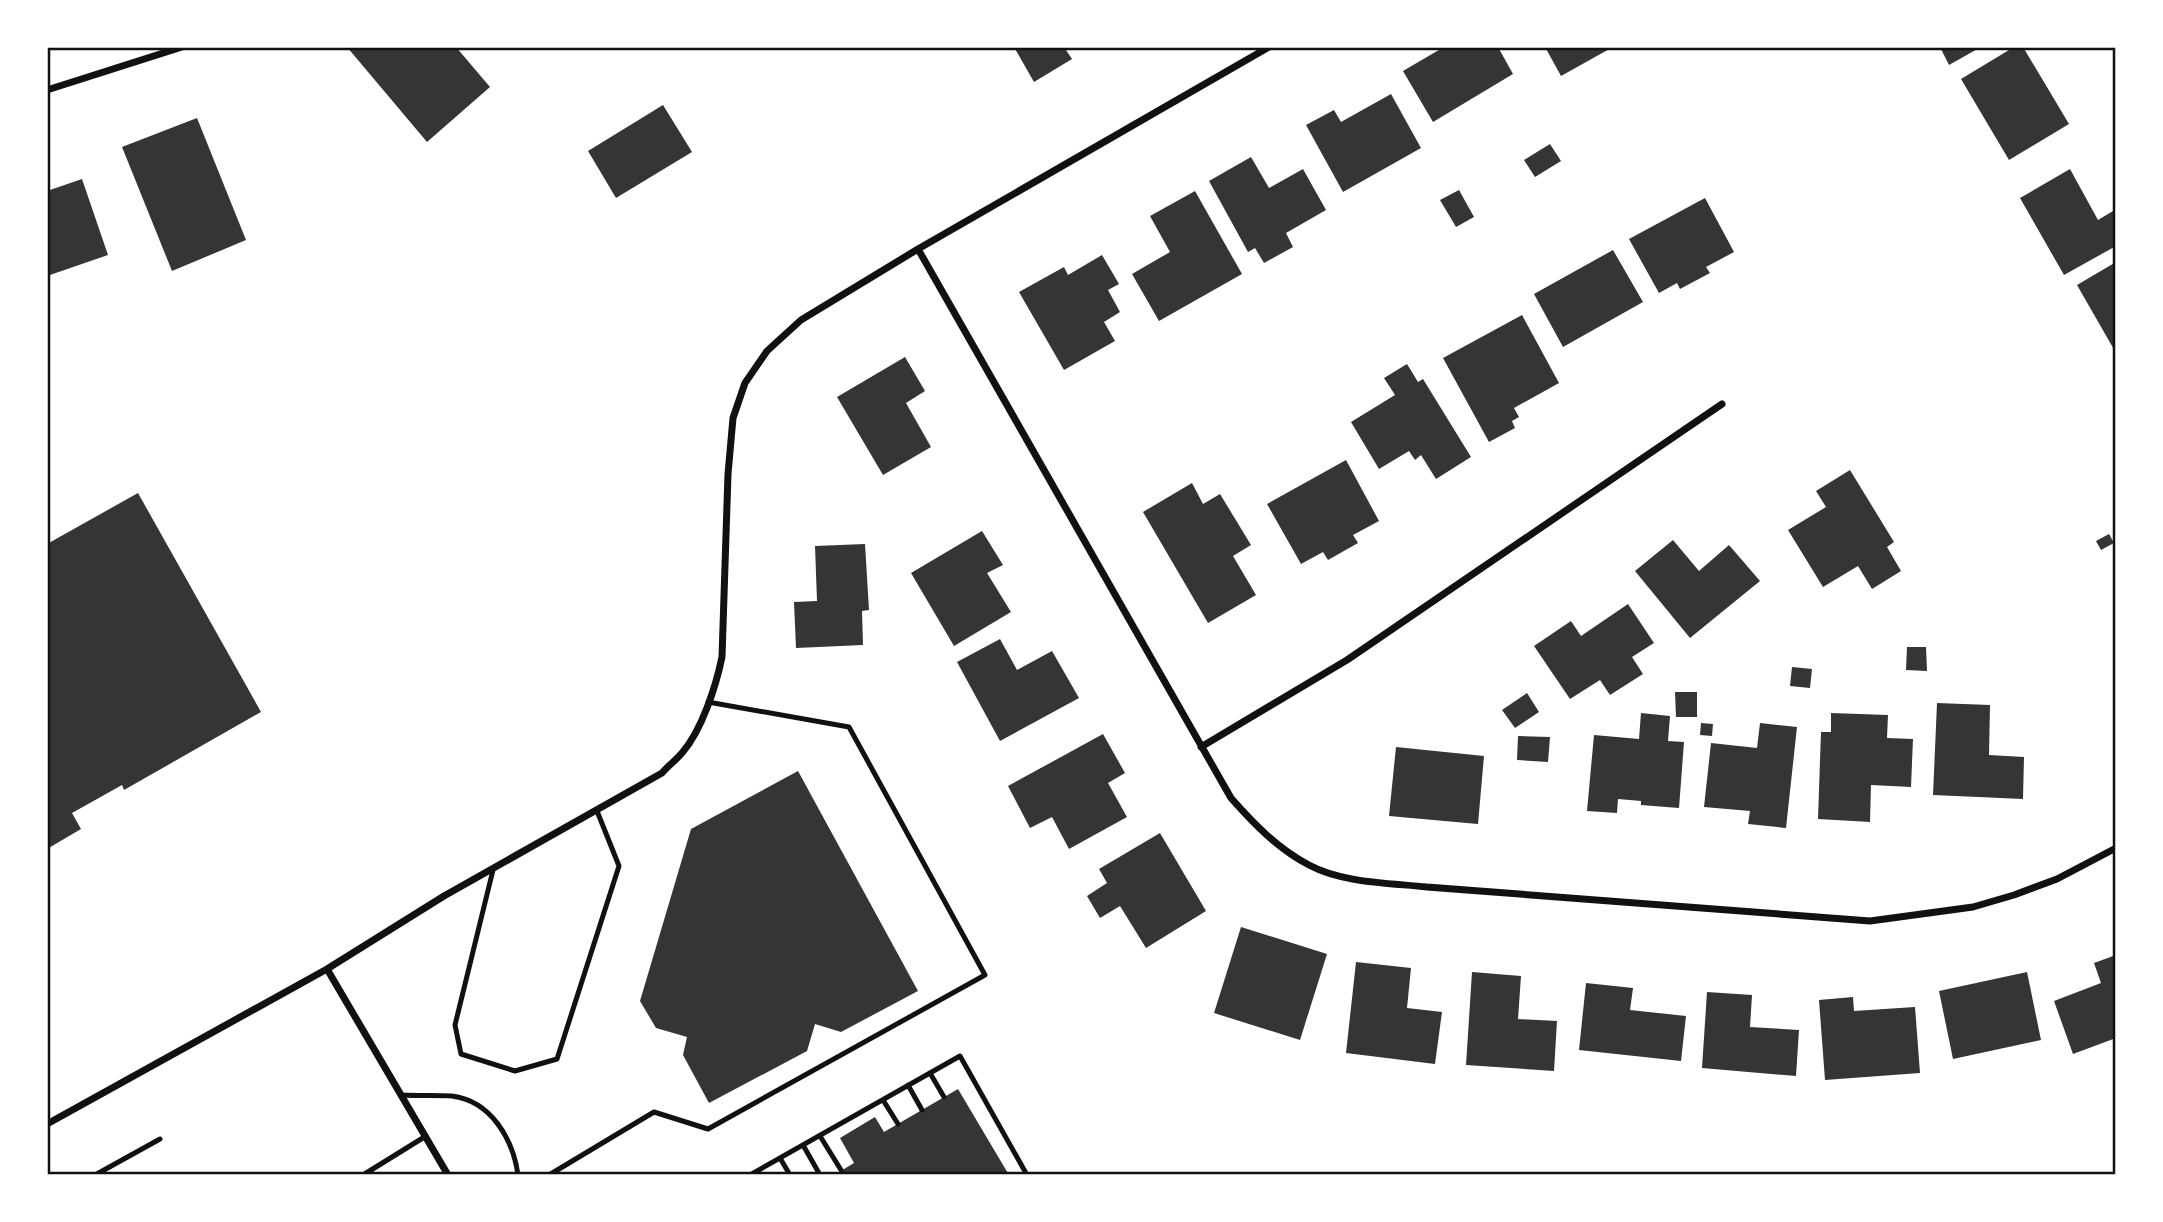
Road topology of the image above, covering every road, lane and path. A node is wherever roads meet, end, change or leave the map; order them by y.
1 (182, 47) edge
2 (1269, 47) edge
3 (47, 90) edge
4 (918, 248) junction
5 (1722, 404) dead end
6 (708, 702) junction
7 (1201, 747) junction
8 (597, 811) junction
9 (2116, 848) edge
10 (493, 870) junction
11 (327, 969) junction
12 (930, 1073) junction
13 (908, 1085) junction
14 (402, 1095) junction
15 (944, 1097) dead end
16 (883, 1100) junction
17 (922, 1110) dead end
18 (47, 1124) edge
19 (898, 1124) dead end
20 (426, 1136) junction
21 (820, 1136) junction
22 (160, 1139) dead end
23 (803, 1145) junction
24 (780, 1158) junction
25 (841, 1170) dead end
26 (754, 1174) edge
27 (95, 1175) edge
28 (363, 1175) edge
29 (449, 1175) edge
30 (519, 1175) edge
31 (548, 1175) edge
32 (790, 1175) edge
33 (820, 1175) edge
34 (1027, 1175) edge

1 - 3 street
2 - 4 street
4 - 6 street
4 - 7 street
5 - 7 street
6 - 8 street
6 - 31 lane
7 - 9 street
8 - 10 street
8 - 10 lane
10 - 11 street
11 - 14 street
11 - 18 street
12 - 13 lane
12 - 15 lane
12 - 34 lane
13 - 16 lane
13 - 17 lane
14 - 20 street
14 - 30 lane
16 - 19 lane
16 - 21 lane
20 - 28 lane
20 - 29 street
21 - 23 lane
21 - 25 lane
22 - 27 lane
23 - 24 lane
23 - 33 lane
24 - 26 lane
24 - 32 lane

